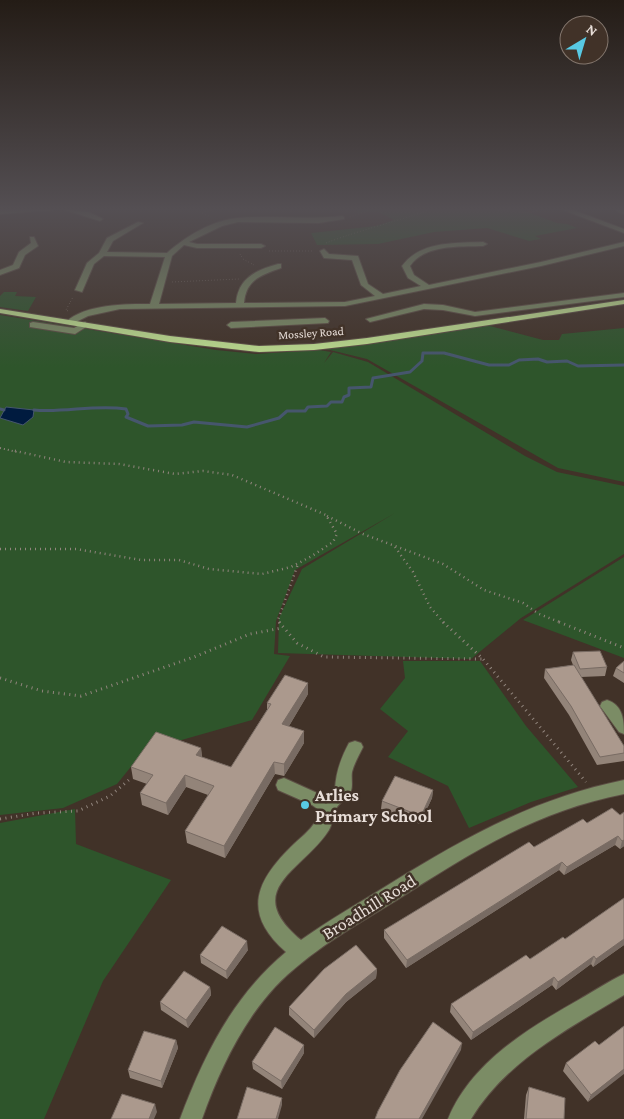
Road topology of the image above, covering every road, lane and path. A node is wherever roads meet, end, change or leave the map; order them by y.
1 (18, 262) edge
2 (92, 262) edge
3 (167, 262) edge
4 (250, 262) edge
5 (357, 262) edge
6 (408, 262) edge
7 (548, 262) edge
8 (278, 266) dead end
9 (268, 270) junction
10 (0, 273) edge
11 (225, 279) dead end
12 (161, 282) junction
13 (427, 287) junction
14 (79, 290) joint
15 (624, 294) edge
16 (382, 297) junction
17 (624, 302) edge
18 (312, 305) junction
19 (154, 306) junction
20 (240, 306) junction
21 (533, 307) junction
22 (0, 311) edge
23 (85, 314) junction
24 (541, 314) junction
25 (370, 320) dead end
26 (325, 321) dead end
27 (70, 322) junction
28 (312, 322) junction
29 (33, 325) dead end
30 (85, 325) junction
31 (231, 325) dead end
32 (0, 448) edge
33 (326, 515) junction
34 (394, 546) junction
35 (0, 549) edge
36 (299, 563) junction
37 (282, 628) junction
38 (624, 648) edge
39 (483, 659) junction
40 (0, 678) edge
41 (607, 706) dead end
42 (624, 728) edge
43 (355, 747) dead end
44 (130, 779) dead end
45 (284, 785) dead end
46 (624, 786) edge
47 (594, 793) junction
48 (327, 807) junction
49 (0, 819) edge
50 (300, 952) junction
51 (624, 984) edge
52 (191, 1119) edge
53 (459, 1119) edge

1 - 10 street
2 - 14 street
3 - 12 street
4 - 9 path
5 - 16 street
6 - 13 street
7 - 13 street
8 - 9 street
9 - 20 street
11 - 12 path
12 - 19 street
13 - 16 street
14 - 23 path
15 - 21 street
16 - 18 street
17 - 24 main road, Mossley Road
18 - 20 street
18 - 28 street
19 - 20 street
19 - 23 street
21 - 24 street
21 - 25 street
22 - 27 main road, Mossley Road
23 - 27 street
24 - 30 main road, Mossley Road
26 - 28 street
27 - 30 main road, Mossley Road
28 - 31 street
29 - 30 street
32 - 33 path
33 - 34 path
33 - 36 path
34 - 38 path
34 - 39 path
35 - 36 path
36 - 37 path
37 - 39 path
37 - 40 path
39 - 47 path
41 - 42 street
43 - 48 street
44 - 49 path
45 - 48 street
46 - 47 street, Broadhill Road
47 - 50 street, Broadhill Road
48 - 50 street
50 - 52 street, Broadhill Road
51 - 53 street

